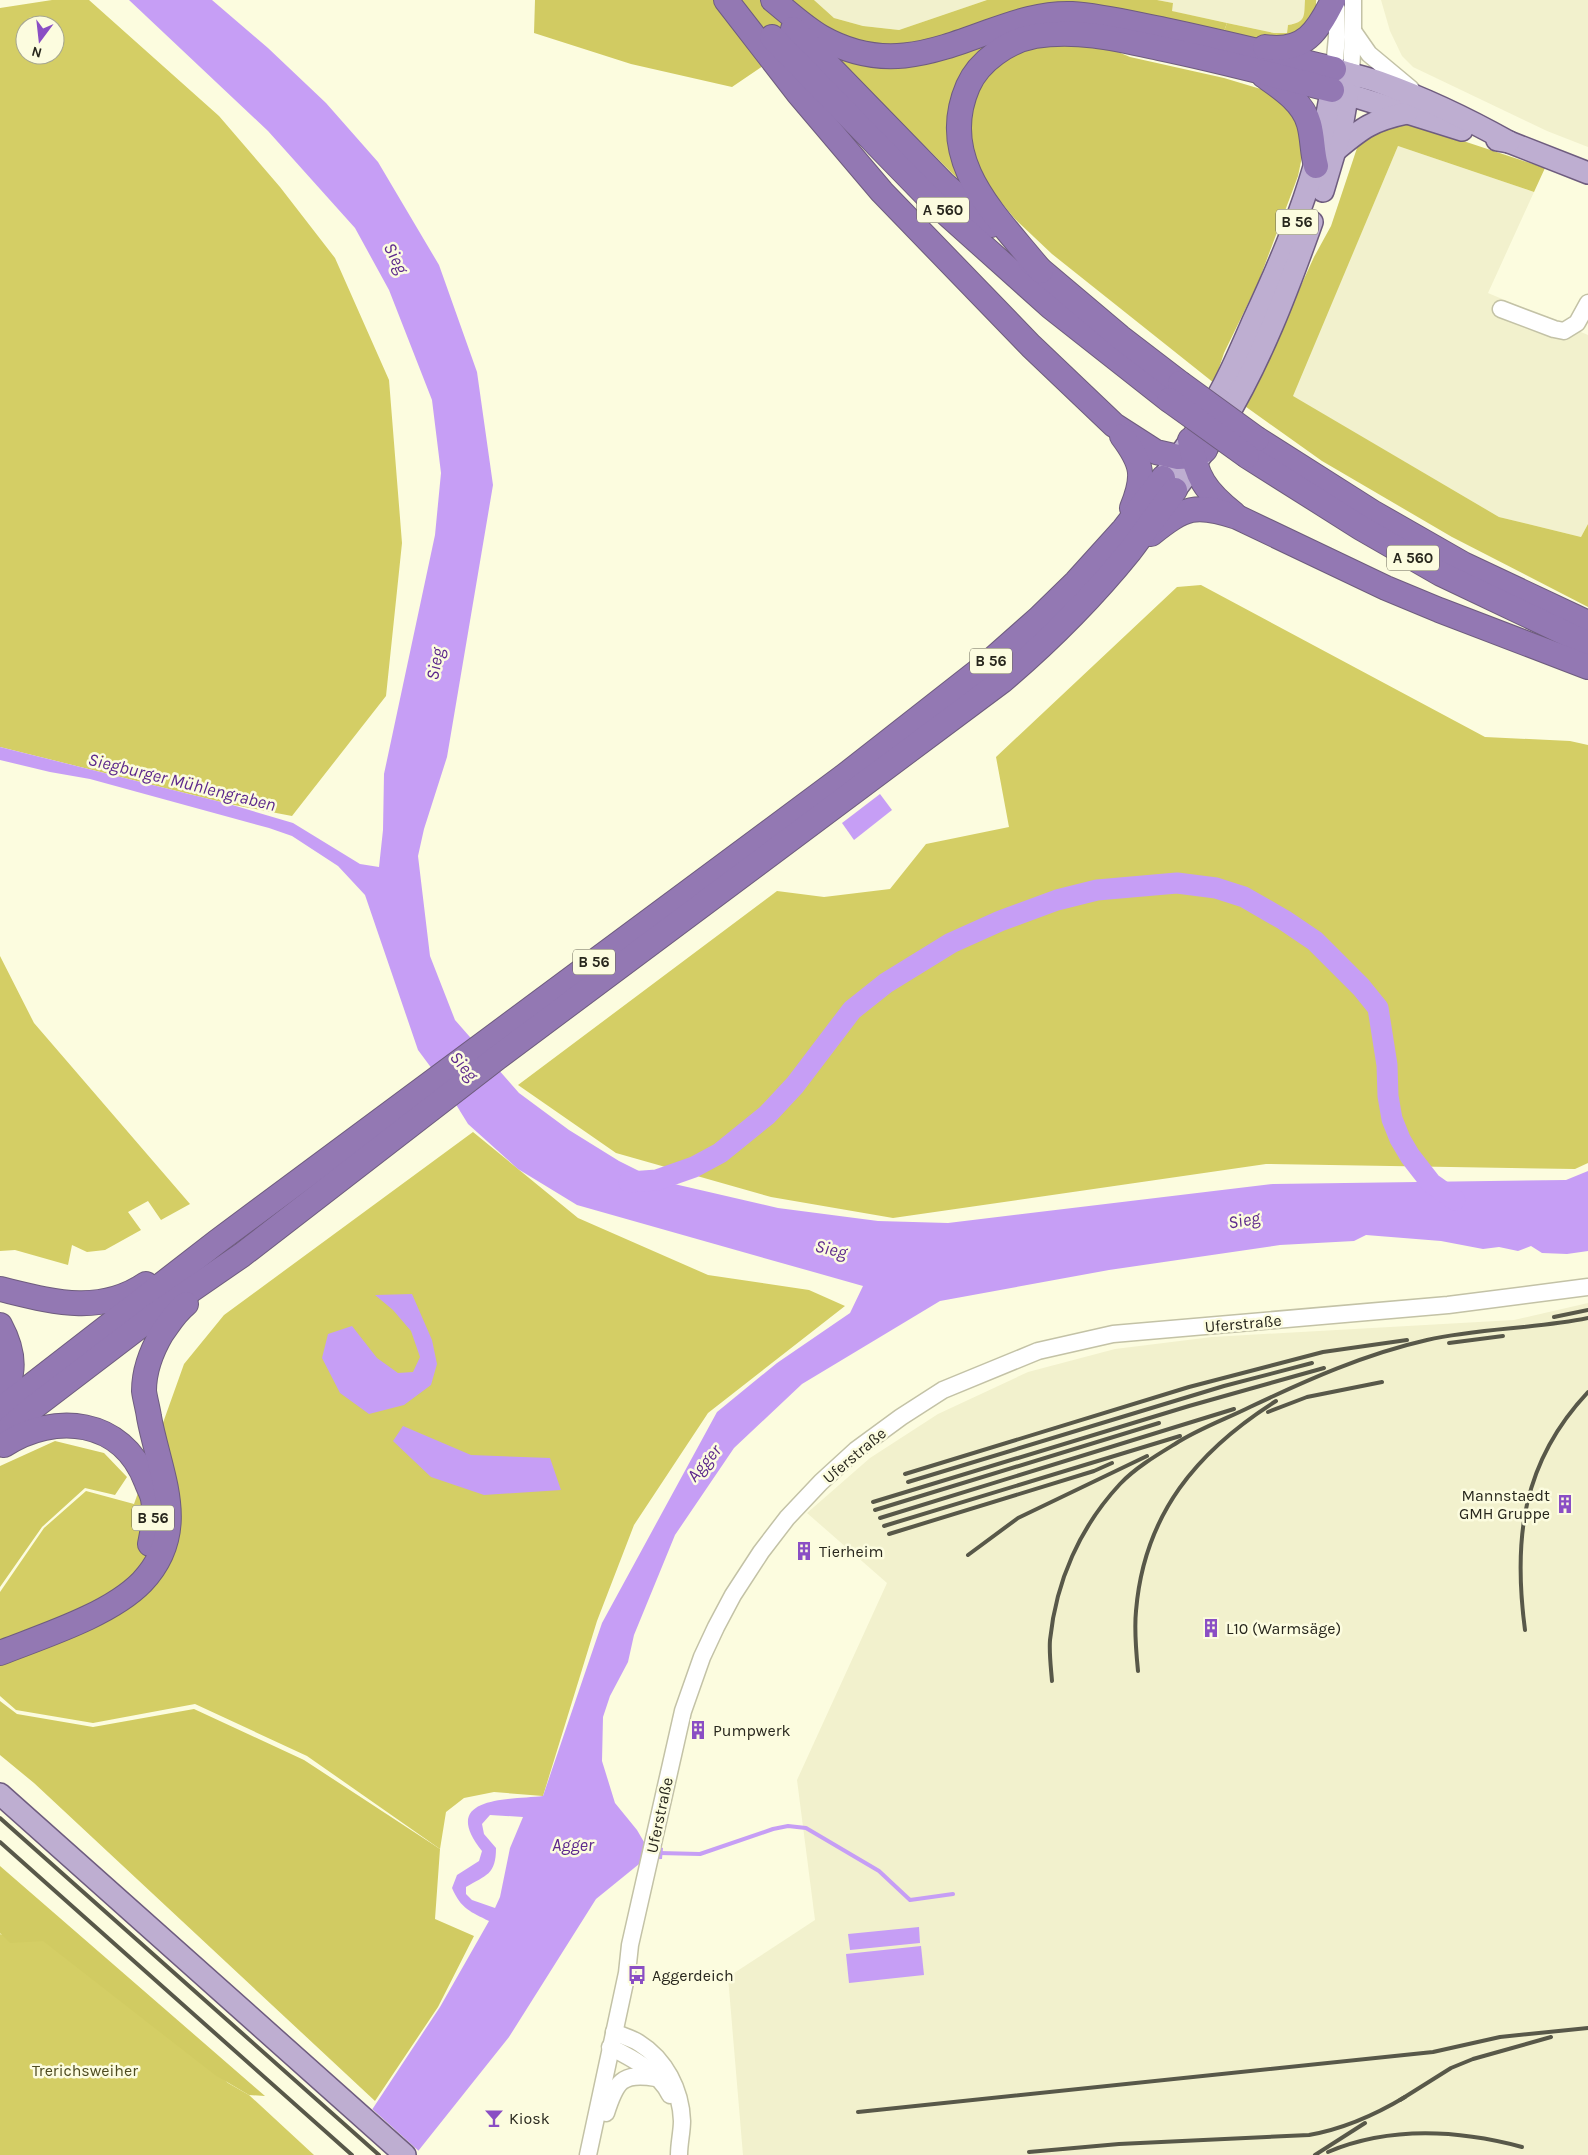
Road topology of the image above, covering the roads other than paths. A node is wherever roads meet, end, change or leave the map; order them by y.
1 (726, 0) edge
2 (736, 0) edge
3 (766, 0) edge
4 (773, 0) edge
5 (1334, 0) edge
6 (1353, 0) edge
7 (1353, 31) junction
8 (1221, 42) junction
9 (1256, 70) junction
10 (1341, 82) junction
11 (1429, 102) junction
12 (1408, 112) junction
13 (1509, 142) junction
14 (1336, 150) junction
15 (1316, 166) junction
16 (1588, 173) edge
17 (1041, 271) junction
18 (1588, 303) edge
19 (1501, 309) dead end
20 (1175, 392) junction
21 (1114, 425) junction
22 (1252, 447) junction
23 (1192, 453) junction
24 (1169, 484) joint
25 (1237, 517) junction
26 (1127, 539) junction
27 (1588, 623) edge
28 (1588, 644) edge
29 (1588, 667) edge
30 (410, 1112) junction
31 (218, 1241) junction
32 (242, 1255) junction
33 (1588, 1287) edge
34 (0, 1289) edge
35 (0, 1325) edge
36 (0, 1397) edge
37 (0, 1410) edge
38 (0, 1436) edge
39 (0, 1448) edge
40 (0, 1647) edge
41 (0, 1653) edge
42 (0, 1794) edge
43 (612, 2040) junction
44 (659, 2079) junction
45 (589, 2148) edge
46 (679, 2151) edge
47 (405, 2155) edge

1 - 21 highway
2 - 20 highway, A 560
3 - 17 highway, A 560
4 - 8 highway
5 - 8 highway
5 - 10 street
6 - 7 street
7 - 10 street
7 - 11 street
8 - 10 highway
9 - 10 highway
9 - 15 highway
9 - 17 highway
10 - 11 main road
10 - 12 main road
10 - 14 main road, B 56
10 - 15 main road, B 56
11 - 13 main road
12 - 13 main road
12 - 14 main road
13 - 16 main road
14 - 23 main road, B 56
15 - 23 main road, B 56
17 - 20 highway, A 560
18 - 19 street
20 - 22 highway, A 560, bridge
21 - 23 highway
21 - 26 highway
22 - 27 highway, A 560
22 - 28 highway, A 560
23 - 24 main road, B 56
23 - 25 highway
24 - 26 highway, B 56
25 - 26 highway
25 - 29 highway
26 - 30 highway, B 56
30 - 31 highway, B 56
30 - 32 highway, B 56
31 - 34 highway
31 - 37 highway, B 56
32 - 38 highway, B 56
32 - 41 highway
33 - 43 street, Uferstraße
35 - 36 highway
39 - 40 highway, B 56
42 - 47 main road
43 - 44 street
43 - 45 street, Uferstraße
43 - 46 street
44 - 45 street
44 - 46 street

